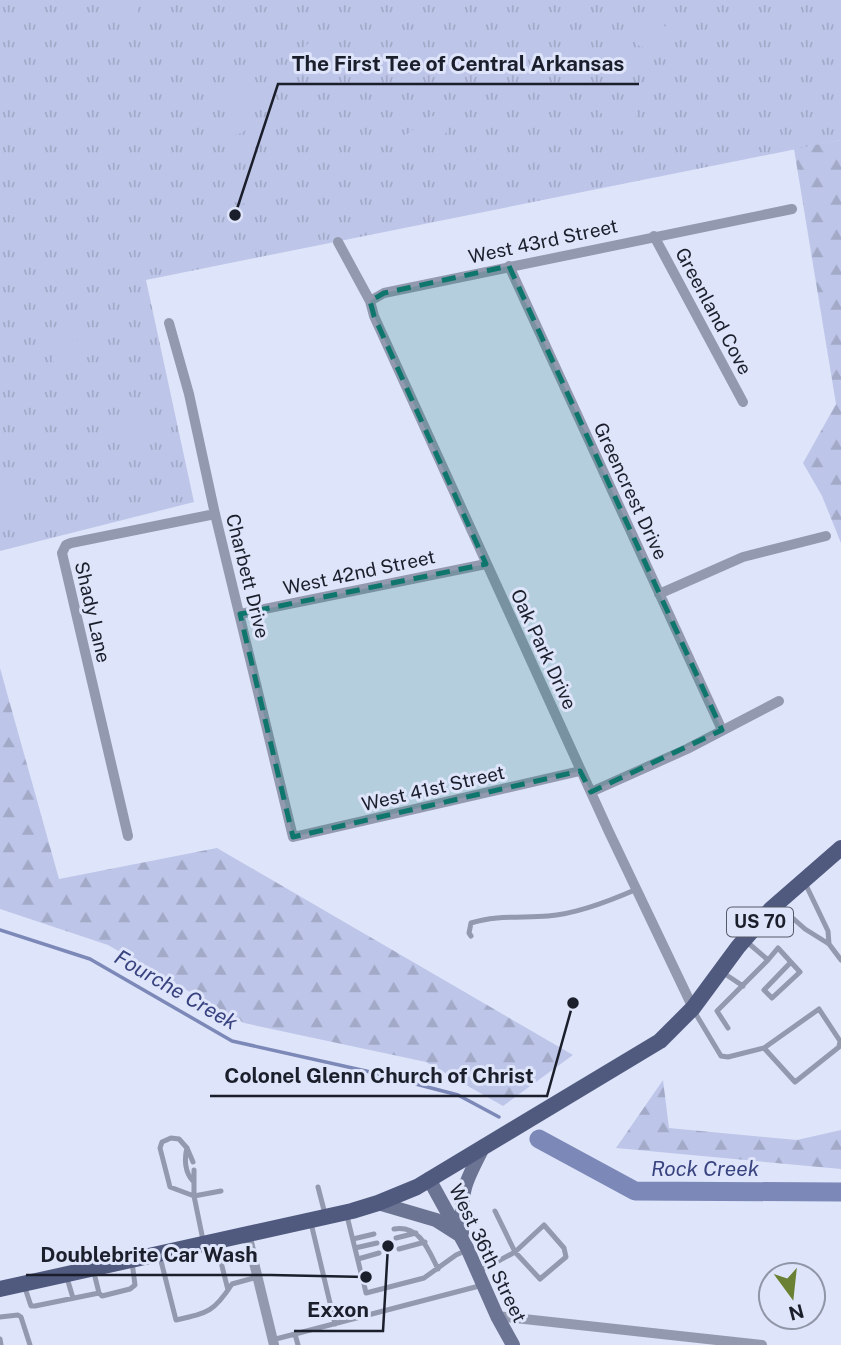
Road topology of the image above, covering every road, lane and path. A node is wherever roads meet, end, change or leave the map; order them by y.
1 (792, 209) dead end
2 (654, 236) junction
3 (338, 242) dead end
4 (509, 266) junction
5 (370, 301) junction
6 (169, 323) dead end
7 (743, 402) dead end
8 (215, 514) junction
9 (827, 536) dead end
10 (486, 564) junction
11 (659, 594) junction
12 (240, 614) junction
13 (779, 701) dead end
14 (722, 730) junction
15 (580, 771) junction
16 (591, 792) junction
17 (128, 836) dead end
18 (293, 837) joint
19 (841, 849) edge
20 (804, 881) junction
21 (637, 889) junction
22 (776, 904) junction
23 (471, 936) dead end
24 (744, 940) junction
25 (829, 944) junction
26 (768, 960) junction
27 (841, 960) edge
28 (791, 962) junction
29 (720, 971) junction
30 (743, 986) junction
31 (706, 1005) junction
32 (728, 1028) dead end
33 (764, 1048) junction
34 (485, 1146) junction
35 (187, 1148) junction
36 (193, 1161) dead end
37 (194, 1170) dead end
38 (429, 1179) junction
39 (194, 1181) junction
40 (318, 1186) dead end
41 (222, 1191) dead end
42 (194, 1196) junction
43 (378, 1203) junction
44 (495, 1211) dead end
45 (346, 1213) junction
46 (318, 1218) junction
47 (394, 1229) dead end
48 (247, 1234) junction
49 (374, 1234) dead end
50 (416, 1234) junction
51 (396, 1238) dead end
52 (353, 1239) junction
53 (210, 1242) junction
54 (425, 1242) junction
55 (377, 1243) dead end
56 (465, 1244) junction
57 (355, 1248) junction
58 (399, 1248) dead end
59 (515, 1252) junction
60 (159, 1253) junction
61 (379, 1253) dead end
62 (131, 1259) junction
63 (358, 1259) junction
64 (93, 1268) junction
65 (438, 1269) junction
66 (361, 1273) dead end
67 (66, 1274) junction
68 (257, 1278) junction
69 (481, 1279) junction
70 (24, 1284) junction
71 (364, 1284) dead end
72 (0, 1289) edge
73 (228, 1290) junction
74 (99, 1293) junction
75 (73, 1298) junction
76 (497, 1316) junction
77 (0, 1317) edge
78 (335, 1324) junction
79 (295, 1334) junction
80 (0, 1339) edge
81 (273, 1342) edge
82 (1, 1345) edge
83 (30, 1345) edge
84 (298, 1345) edge
85 (513, 1345) edge
86 (762, 1345) edge

1 - 2 street, West 43rd Street
2 - 4 street, West 43rd Street
2 - 7 street, Greenland Cove
3 - 5 street
4 - 5 street, West 43rd Street
4 - 11 street, Greencrest Drive
5 - 10 street, Oak Park Drive
6 - 8 street, Charbett Drive
8 - 12 street, Charbett Drive
8 - 17 street, Shady Lane
9 - 11 street
10 - 12 street, West 42nd Street
10 - 15 street, Oak Park Drive
11 - 14 street, Greencrest Drive
12 - 18 street, Charbett Drive
13 - 14 street
14 - 16 street
15 - 16 street, Oak Park Drive
15 - 18 street, West 41st Street
16 - 21 street, Oak Park Drive
19 - 20 main road, US 70
20 - 22 main road, US 70
20 - 25 lane
21 - 23 lane
21 - 31 street, Oak Park Drive
22 - 24 main road, US 70
22 - 25 lane
24 - 26 lane
24 - 29 main road, US 70
25 - 27 lane
26 - 28 lane
26 - 30 lane
28 - 28 lane
29 - 30 lane
29 - 31 main road, US 70
30 - 31 lane
31 - 32 lane
31 - 33 lane
31 - 34 main road, US 70
33 - 33 lane
34 - 38 main road, US 70
34 - 56 main road
35 - 36 lane
35 - 39 lane
35 - 42 lane
37 - 39 lane
38 - 43 main road, US 70
38 - 56 main road, West 36th Street
39 - 42 lane
40 - 46 lane
41 - 42 lane
42 - 53 lane
43 - 45 main road, US 70
43 - 56 main road
44 - 59 lane
45 - 46 main road, US 70
45 - 52 lane
46 - 48 main road, US 70
46 - 78 lane
47 - 50 lane
48 - 53 main road, US 70
48 - 68 street
49 - 52 lane
50 - 51 lane
50 - 54 lane
52 - 57 lane
53 - 60 main road, US 70
53 - 73 lane
54 - 58 lane
54 - 65 lane
55 - 57 lane
56 - 65 lane
56 - 69 main road, West 36th Street
57 - 63 lane
59 - 59 lane
59 - 69 lane
60 - 62 main road, US 70
60 - 73 lane
61 - 63 lane
62 - 64 main road, US 70
62 - 74 lane
63 - 66 lane
64 - 67 main road, US 70
64 - 74 lane
65 - 71 lane
67 - 70 main road, US 70
67 - 75 lane
68 - 73 lane
68 - 81 street
69 - 76 main road, West 36th Street
69 - 78 lane
70 - 72 main road, US 70
70 - 75 lane
74 - 75 lane
76 - 85 main road, West 36th Street
76 - 86 street
77 - 83 lane
78 - 79 lane
79 - 81 lane
79 - 84 lane
80 - 82 lane

